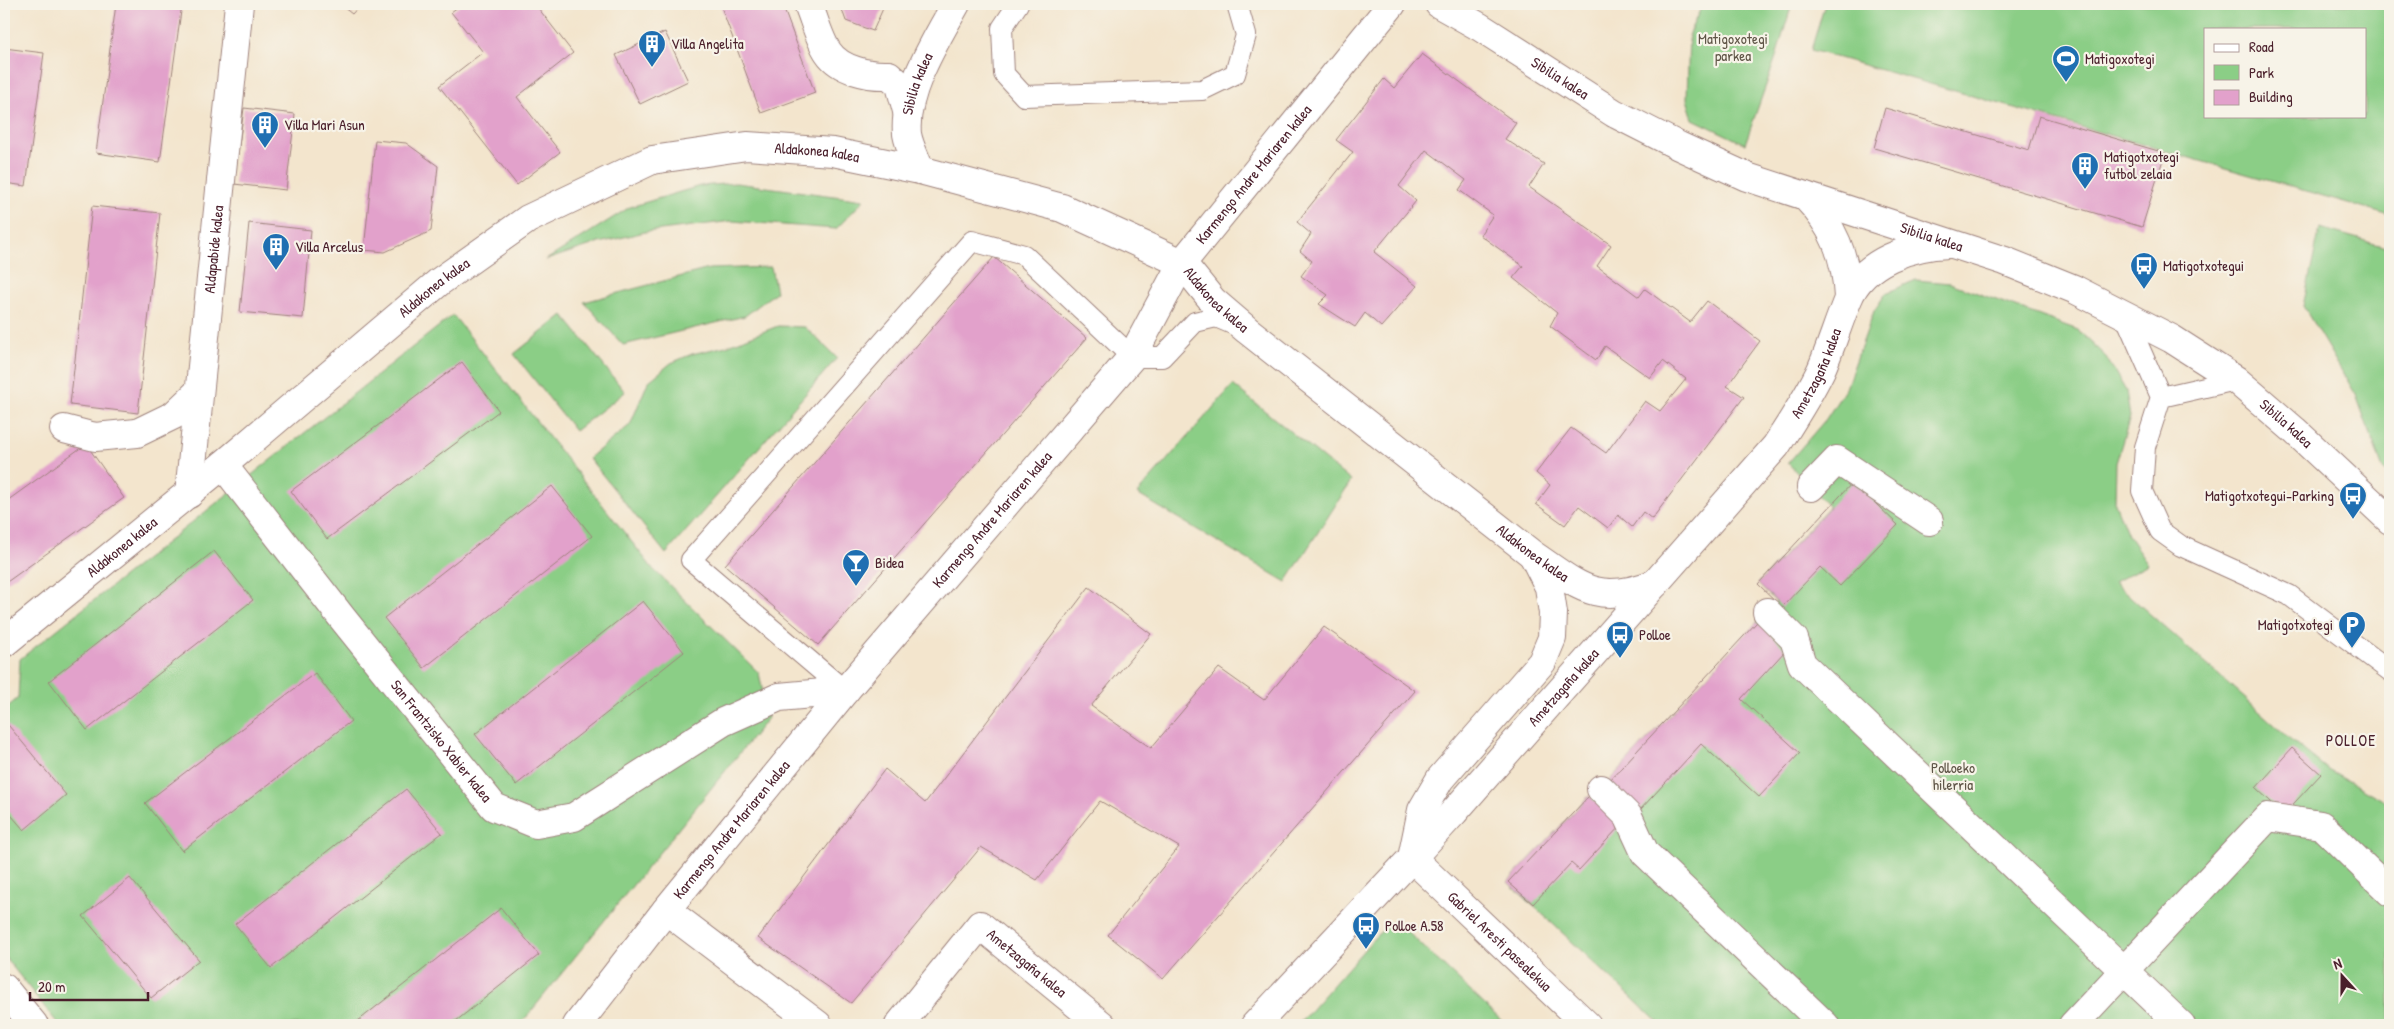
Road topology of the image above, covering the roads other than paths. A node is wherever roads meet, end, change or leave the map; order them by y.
1 (238, 4) edge
2 (808, 4) edge
3 (956, 4) edge
4 (1018, 4) edge
5 (1237, 4) edge
6 (1392, 4) edge
7 (1439, 4) edge
8 (907, 111) junction
9 (920, 170) junction
10 (1805, 196) junction
11 (1949, 244) junction
12 (1182, 263) junction
13 (1848, 297) junction
14 (2124, 313) junction
15 (1246, 330) junction
16 (1132, 357) junction
17 (2236, 380) junction
18 (198, 392) junction
19 (2161, 397) junction
20 (64, 429) dead end
21 (223, 465) junction
22 (1811, 487) dead end
23 (189, 494) junction
24 (2390, 520) edge
25 (1929, 521) dead end
26 (1532, 554) junction
27 (1656, 582) junction
28 (1767, 612) dead end
29 (4, 643) edge
30 (2390, 671) edge
31 (845, 691) junction
32 (1601, 790) dead end
33 (1412, 858) junction
34 (2390, 892) edge
35 (666, 910) junction
36 (2124, 970) junction
37 (4, 988) edge
38 (34, 1025) edge
39 (577, 1025) edge
40 (818, 1025) edge
41 (899, 1025) edge
42 (1102, 1025) edge
43 (1254, 1025) edge
44 (1587, 1025) edge
45 (1825, 1025) edge
46 (2073, 1025) edge
47 (2181, 1025) edge

1 - 18 street, Aldapabide kalea
2 - 8 street
3 - 8 street, Sibilia kalea
4 - 5 lane
6 - 12 street, Karmengo Andre Mariaren kalea
7 - 10 street, Sibilia kalea
8 - 9 street, Sibilia kalea
9 - 12 street, Aldakonea kalea
9 - 21 street, Aldakonea kalea
10 - 11 street, Sibilia kalea
10 - 13 street, Ametzagaña kalea
11 - 13 street, Ametzagaña kalea
11 - 14 street, Sibilia kalea
12 - 15 street, Aldakonea kalea
12 - 16 street, Karmengo Andre Mariaren kalea
13 - 27 street, Ametzagaña kalea
14 - 17 street, Sibilia kalea
14 - 19 lane
15 - 16 lane
15 - 26 street, Aldakonea kalea
16 - 31 street, Karmengo Andre Mariaren kalea
16 - 31 lane
17 - 19 lane
17 - 24 street, Sibilia kalea
18 - 20 street
18 - 23 street, Aldapabide kalea
19 - 30 lane
21 - 23 street, Aldakonea kalea
21 - 31 street, San Frantzisko Xabier kalea
22 - 25 street
23 - 29 street, Aldakonea kalea
26 - 27 street, Aldakonea kalea
26 - 33 street
27 - 33 street, Ametzagaña kalea
28 - 36 street
31 - 35 street, Karmengo Andre Mariaren kalea
32 - 45 street
33 - 43 street, Ametzagaña kalea
33 - 44 street, Gabriel Aresti pasealekua
34 - 36 street
35 - 39 street, Karmengo Andre Mariaren kalea
35 - 40 street
36 - 46 street
36 - 47 street
37 - 38 street
41 - 42 street, Ametzagaña kalea

